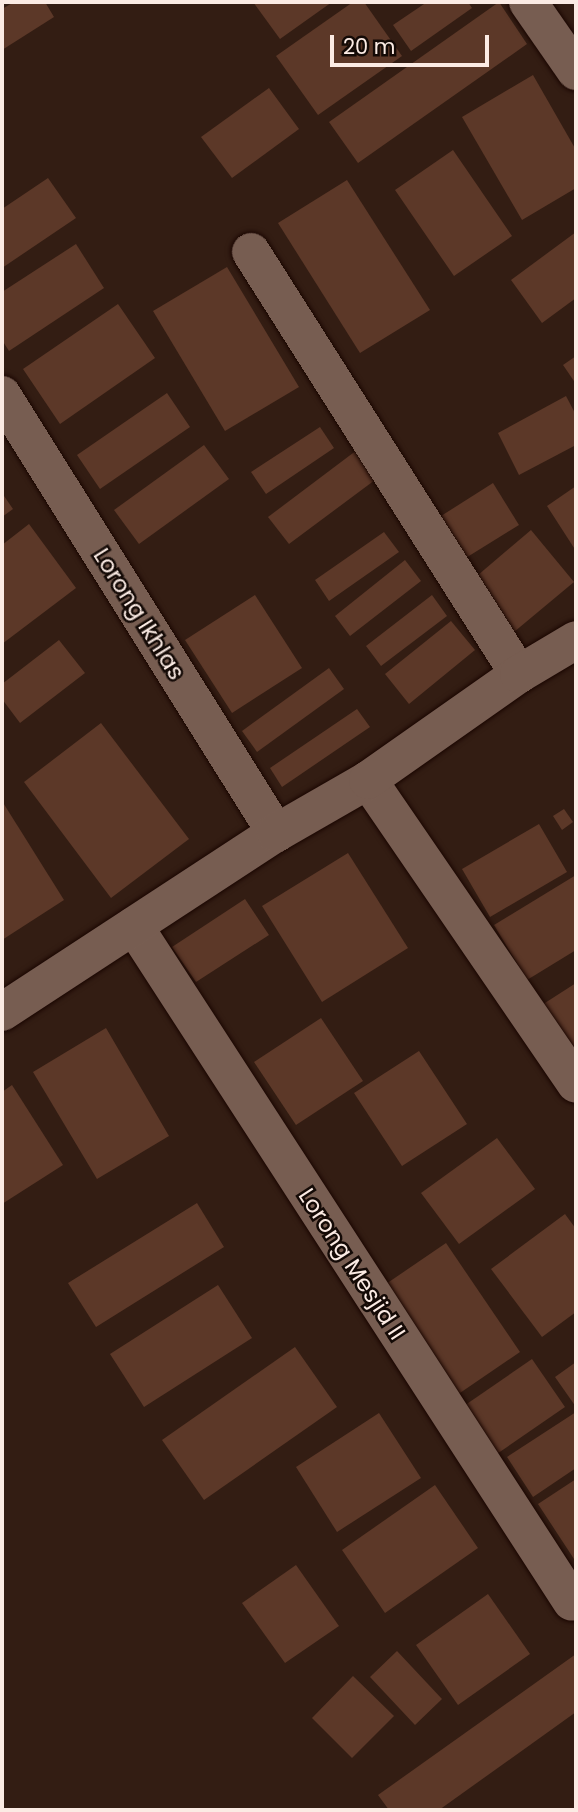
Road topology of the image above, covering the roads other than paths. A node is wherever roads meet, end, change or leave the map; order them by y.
1 (528, 2) edge
2 (576, 71) edge
3 (251, 252) dead end
4 (2, 396) edge
5 (576, 640) edge
6 (519, 674) junction
7 (368, 780) junction
8 (276, 833) junction
9 (134, 926) junction
10 (2, 1012) edge
11 (576, 1084) edge
12 (572, 1602) dead end

1 - 2 street
3 - 6 street
4 - 8 street, Lorong Ikhlas
5 - 6 street
6 - 7 street
7 - 8 street
7 - 11 street
8 - 9 street
9 - 10 street
9 - 12 street, Lorong Mesjid II

